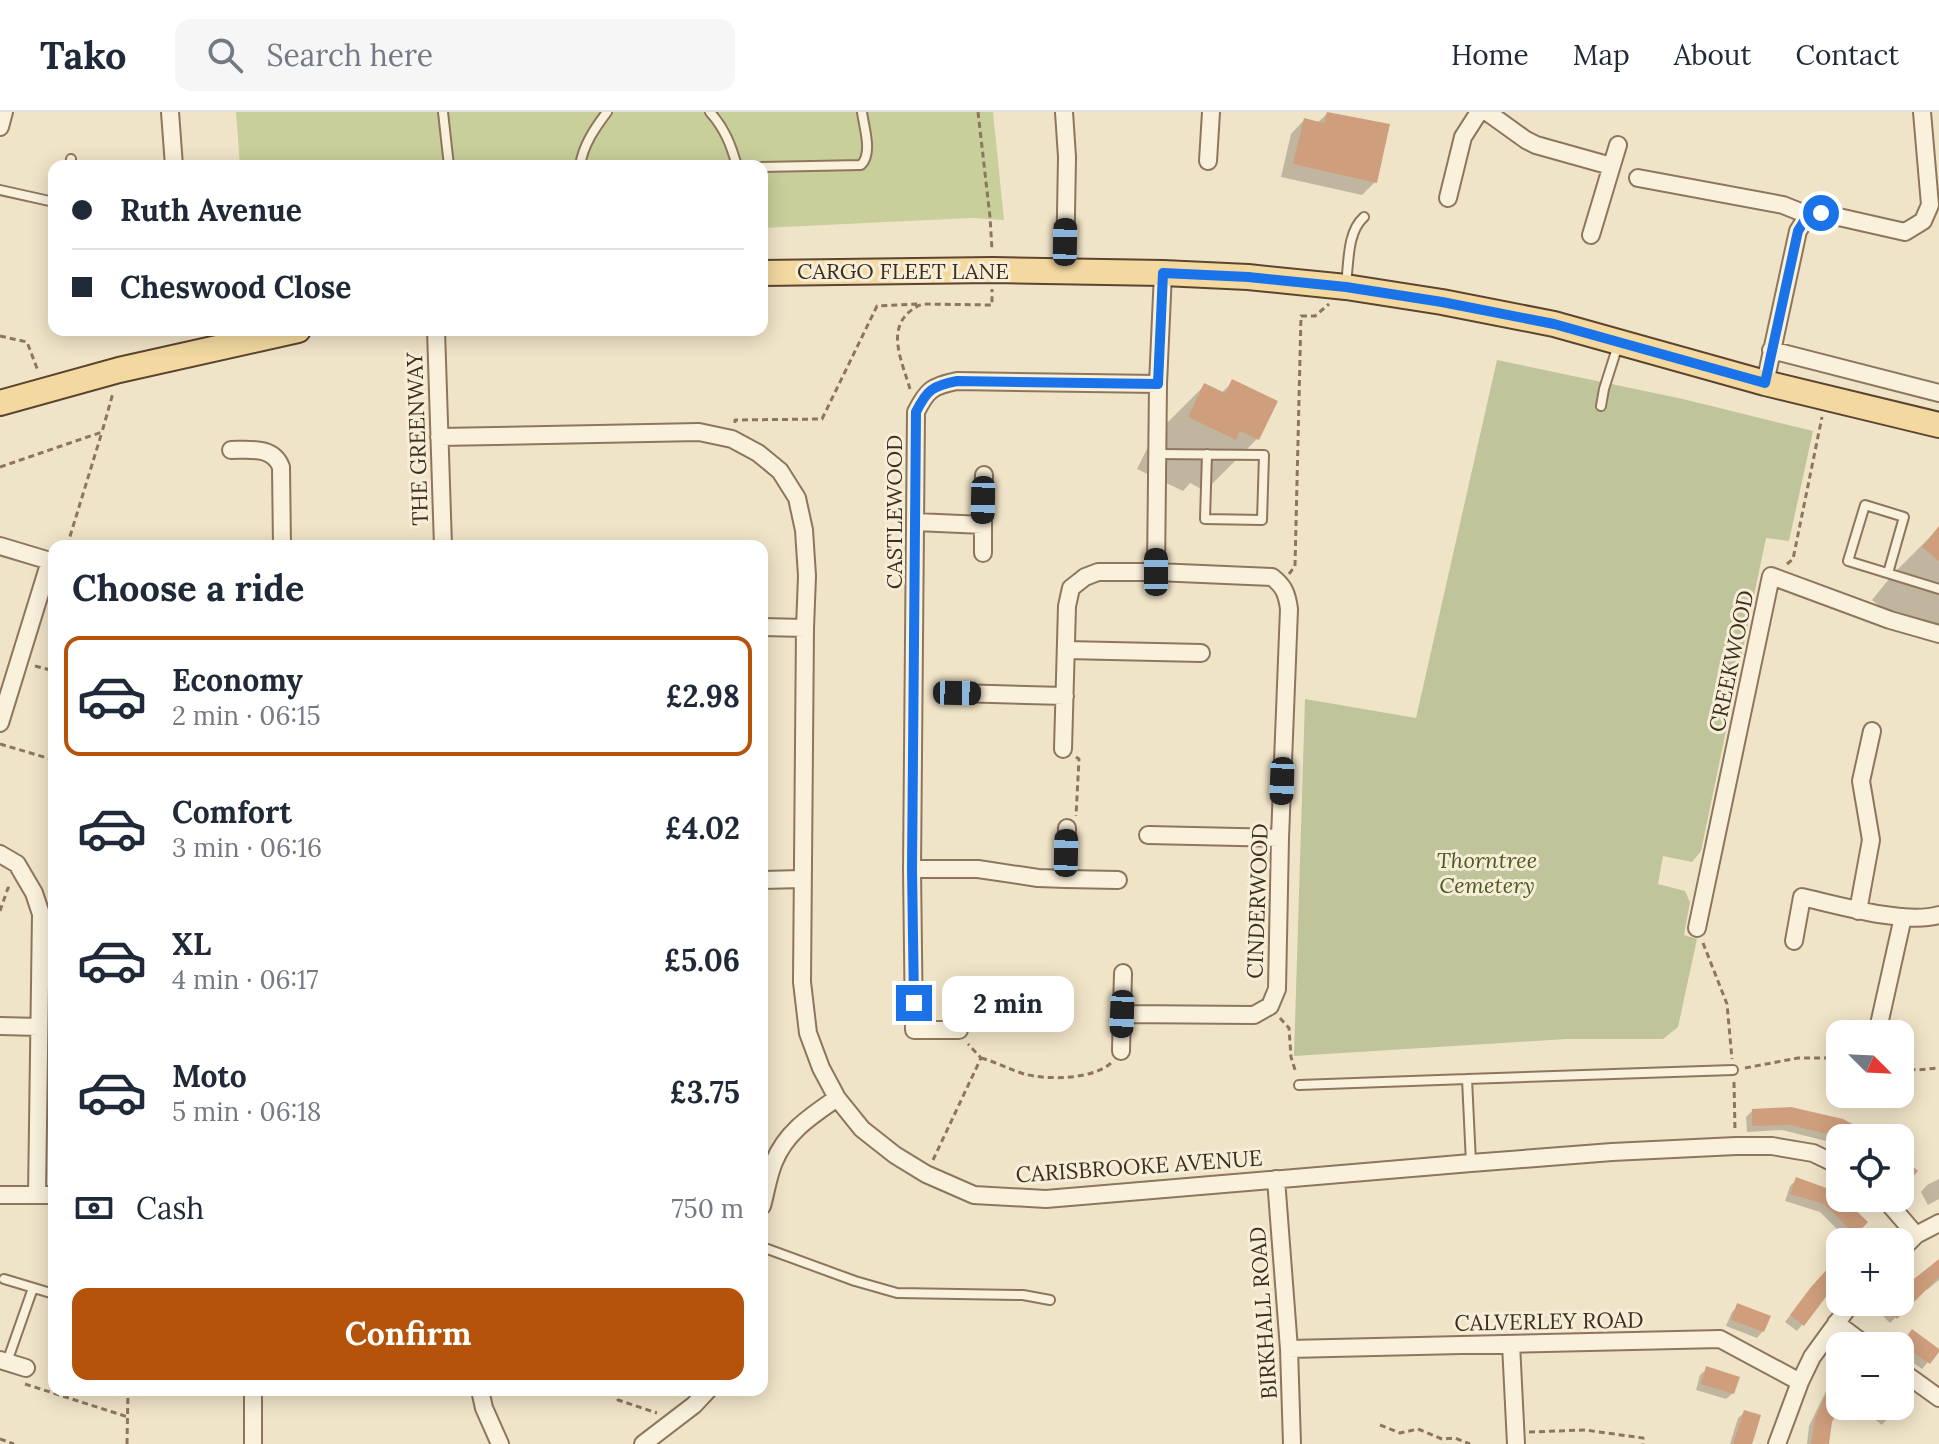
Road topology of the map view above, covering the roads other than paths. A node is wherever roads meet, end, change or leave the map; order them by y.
1 (4, 112) edge
2 (170, 112) edge
3 (443, 112) edge
4 (607, 112) edge
5 (710, 112) edge
6 (862, 112) edge
7 (1064, 112) edge
8 (1211, 112) edge
9 (1479, 112) edge
10 (1487, 112) edge
11 (1922, 112) edge
12 (0, 127) edge
13 (1618, 145) dead end
14 (174, 160) edge
15 (448, 160) edge
16 (581, 160) edge
17 (735, 160) edge
18 (1208, 161) dead end
19 (1611, 166) junction
20 (768, 167) edge
21 (1638, 178) dead end
22 (0, 190) edge
23 (1448, 198) dead end
24 (48, 201) edge
25 (1808, 215) junction
26 (1364, 217) dead end
27 (1591, 235) dead end
28 (1065, 271) junction
29 (768, 273) edge
30 (1163, 273) junction
31 (1346, 287) junction
32 (271, 336) edge
33 (436, 336) edge
34 (1619, 342) junction
35 (1771, 350) junction
36 (1765, 383) junction
37 (1158, 384) junction
38 (1939, 393) edge
39 (0, 403) edge
40 (1601, 406) dead end
41 (1939, 425) edge
42 (439, 437) junction
43 (231, 450) dead end
44 (1157, 454) junction
45 (1207, 454) junction
46 (984, 475) dead end
47 (916, 522) junction
48 (983, 525) junction
49 (282, 540) edge
50 (443, 540) edge
51 (0, 546) edge
52 (983, 553) dead end
53 (48, 560) edge
54 (48, 568) edge
55 (1156, 572) junction
56 (1888, 573) junction
57 (1939, 589) edge
58 (768, 627) edge
59 (805, 628) junction
60 (1939, 634) edge
61 (1066, 650) junction
62 (1201, 653) dead end
63 (957, 693) dead end
64 (1065, 696) junction
65 (0, 723) edge
66 (1872, 731) dead end
67 (1063, 749) road end
68 (1067, 828) road end
69 (1148, 835) dead end
70 (1280, 838) junction
71 (0, 854) edge
72 (912, 869) junction
73 (802, 879) junction
74 (1066, 879) junction
75 (768, 880) edge
76 (1118, 880) dead end
77 (1858, 911) junction
78 (1939, 915) edge
79 (1903, 917) junction
80 (1697, 928) road end
81 (1794, 941) dead end
82 (1123, 973) dead end
83 (1122, 1014) junction
84 (1880, 1020) edge
85 (0, 1026) edge
86 (39, 1027) junction
87 (959, 1030) road end
88 (1121, 1051) road end
89 (1733, 1070) road end
90 (1467, 1079) junction
91 (1299, 1085) road end
92 (837, 1098) junction
93 (1826, 1159) edge
94 (1471, 1163) junction
95 (1276, 1179) junction
96 (768, 1184) edge
97 (0, 1195) edge
98 (46, 1195) edge
99 (1896, 1212) edge
100 (1939, 1223) edge
101 (1916, 1235) joint
102 (768, 1249) edge
103 (4, 1279) dead end
104 (33, 1288) junction
105 (48, 1292) edge
106 (1050, 1300) dead end
107 (1841, 1316) edge
108 (1836, 1323) junction
109 (1848, 1332) edge
110 (1511, 1344) junction
111 (1289, 1349) junction
112 (4, 1361) edge
113 (26, 1368) road end
114 (1914, 1380) edge
115 (1800, 1382) junction
116 (253, 1396) edge
117 (481, 1396) edge
118 (702, 1396) edge
119 (1939, 1398) edge
120 (1516, 1438) edge
121 (253, 1444) edge
122 (500, 1444) edge
123 (643, 1444) edge
124 (1292, 1444) edge
125 (1777, 1444) edge

1 - 12 street
2 - 14 street
3 - 15 lane
4 - 16 lane
5 - 17 lane
6 - 20 lane
7 - 28 street
8 - 18 street
9 - 23 street
10 - 19 street
11 - 25 street
13 - 19 street
19 - 27 street
21 - 25 street
22 - 24 lane
25 - 35 street
26 - 31 lane
28 - 29 main road, CARGO FLEET LANE
28 - 30 main road, CARGO FLEET LANE
30 - 31 main road, CARGO FLEET LANE
30 - 37 street
31 - 34 main road, CARGO FLEET LANE
32 - 39 main road
33 - 42 street, THE GREENWAY
34 - 36 main road, CARGO FLEET LANE
34 - 40 lane
35 - 36 street
35 - 38 street
36 - 41 main road, CARGO FLEET LANE
37 - 44 street
37 - 47 street, CASTLEWOOD
42 - 50 street, THE GREENWAY
42 - 59 street, CARISBROOKE AVENUE
43 - 49 street
44 - 45 lane
44 - 55 street
45 - 45 lane
46 - 48 street
47 - 48 street
47 - 72 street, CASTLEWOOD
48 - 52 street
51 - 53 street
54 - 65 street
55 - 61 street
55 - 70 street, CINDERWOOD
56 - 56 lane
56 - 57 lane
58 - 59 street
59 - 73 street, CARISBROOKE AVENUE
60 - 80 street, CREEKWOOD
61 - 62 street
61 - 64 street
63 - 64 street
64 - 67 street
66 - 77 street
68 - 74 street
69 - 70 street
70 - 83 street, CINDERWOOD
71 - 86 street
72 - 74 street
72 - 87 street, CASTLEWOOD
73 - 75 street
73 - 92 street, CARISBROOKE AVENUE
74 - 76 street
77 - 79 street
77 - 81 street
78 - 79 street
79 - 84 street
82 - 83 street
83 - 88 street
85 - 86 street
86 - 98 street
89 - 90 lane
90 - 91 lane
90 - 94 lane
92 - 95 street, CARISBROOKE AVENUE
92 - 96 street
93 - 94 street, CARISBROOKE AVENUE
94 - 95 street, CARISBROOKE AVENUE
95 - 111 street, BIRKHALL ROAD
97 - 98 street
99 - 101 street
100 - 101 street
102 - 106 lane
103 - 104 lane
104 - 105 lane
104 - 112 lane
107 - 108 street
108 - 109 street
108 - 115 street
110 - 111 street, CALVERLEY ROAD
110 - 115 street, CALVERLEY ROAD
110 - 120 street
111 - 124 street, BIRKHALL ROAD
112 - 113 street
114 - 119 street
115 - 125 street
116 - 121 street
117 - 122 street
118 - 123 street

